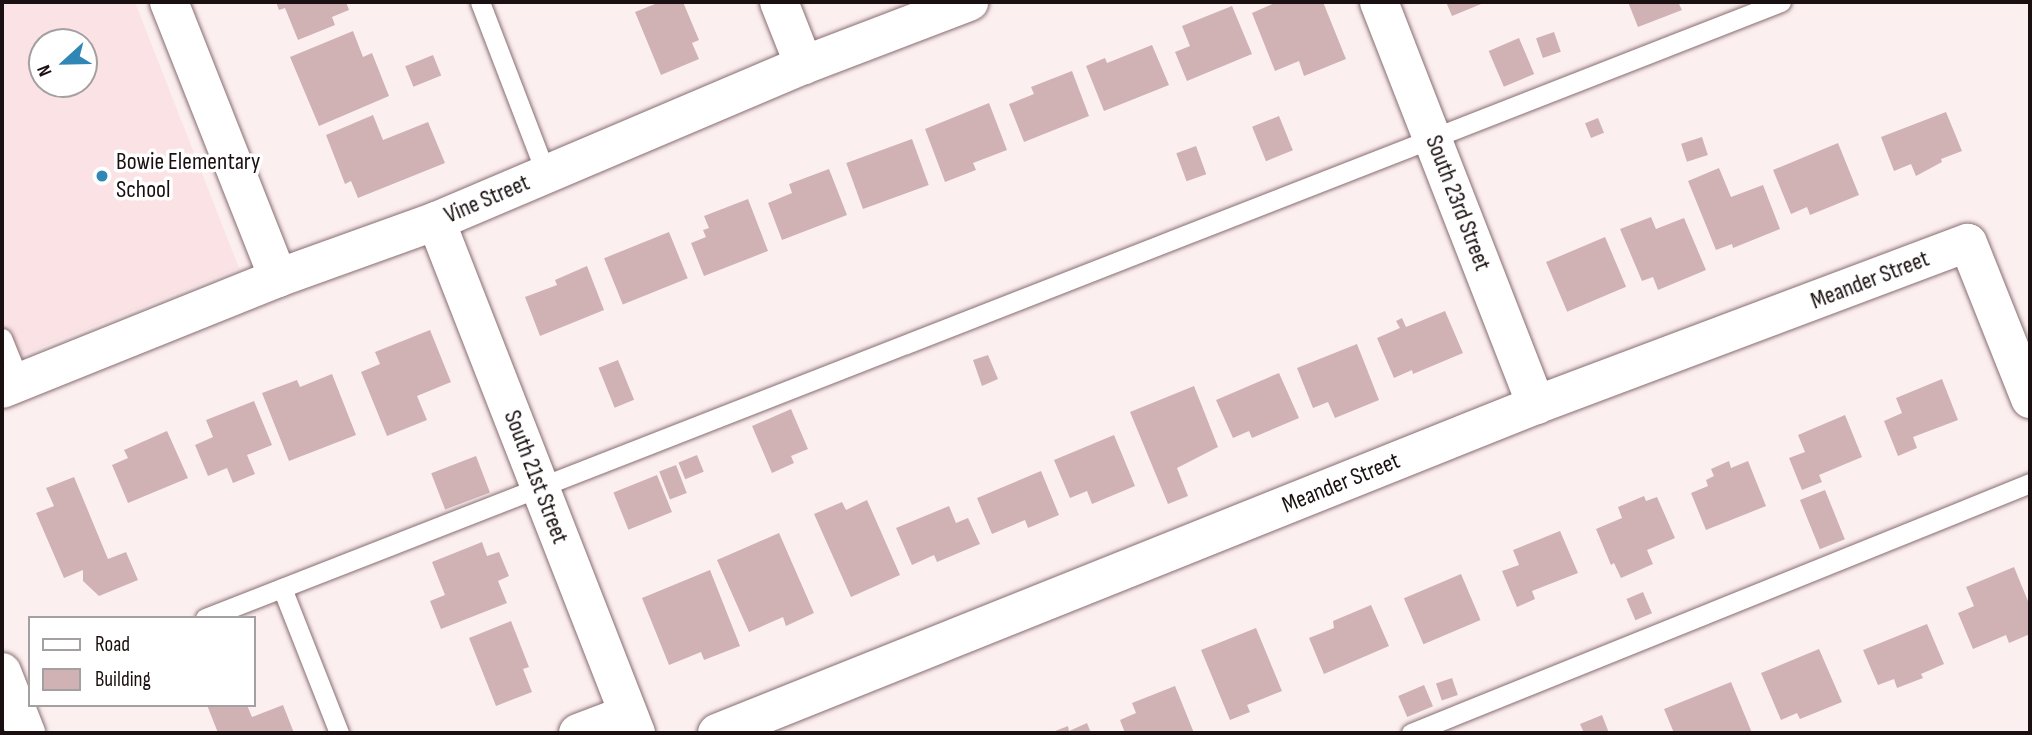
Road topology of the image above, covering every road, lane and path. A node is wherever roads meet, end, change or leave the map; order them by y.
1 (169, 2) edge
2 (480, 2) edge
3 (779, 2) edge
4 (969, 2) edge
5 (1379, 2) edge
6 (1781, 2) edge
7 (804, 65) junction
8 (1432, 138) junction
9 (546, 174) junction
10 (436, 221) junction
11 (278, 278) junction
12 (2, 338) edge
13 (11, 386) edge
14 (2030, 399) edge
15 (1536, 405) junction
16 (2030, 483) edge
17 (540, 488) junction
18 (282, 588) junction
19 (210, 616) edge
20 (11, 687) edge
21 (632, 724) edge
22 (26, 733) edge
23 (338, 733) edge
24 (578, 733) edge
25 (717, 733) edge
26 (1411, 733) edge

1 - 11 street
2 - 9 lane
3 - 7 street
4 - 7 street, Vine Street
5 - 8 street, South 23rd Street
6 - 8 lane
7 - 9 street, Vine Street
8 - 15 street, South 23rd Street
8 - 17 lane
9 - 10 street, Vine Street
10 - 11 street, Vine Street
10 - 17 street, South 21st Street
11 - 13 street, Vine Street
12 - 13 lane
14 - 15 street, Meander Street
15 - 25 street, Meander Street
16 - 26 lane
17 - 18 lane
17 - 21 street, South 21st Street
18 - 19 lane
18 - 23 lane
20 - 22 street
21 - 24 street

